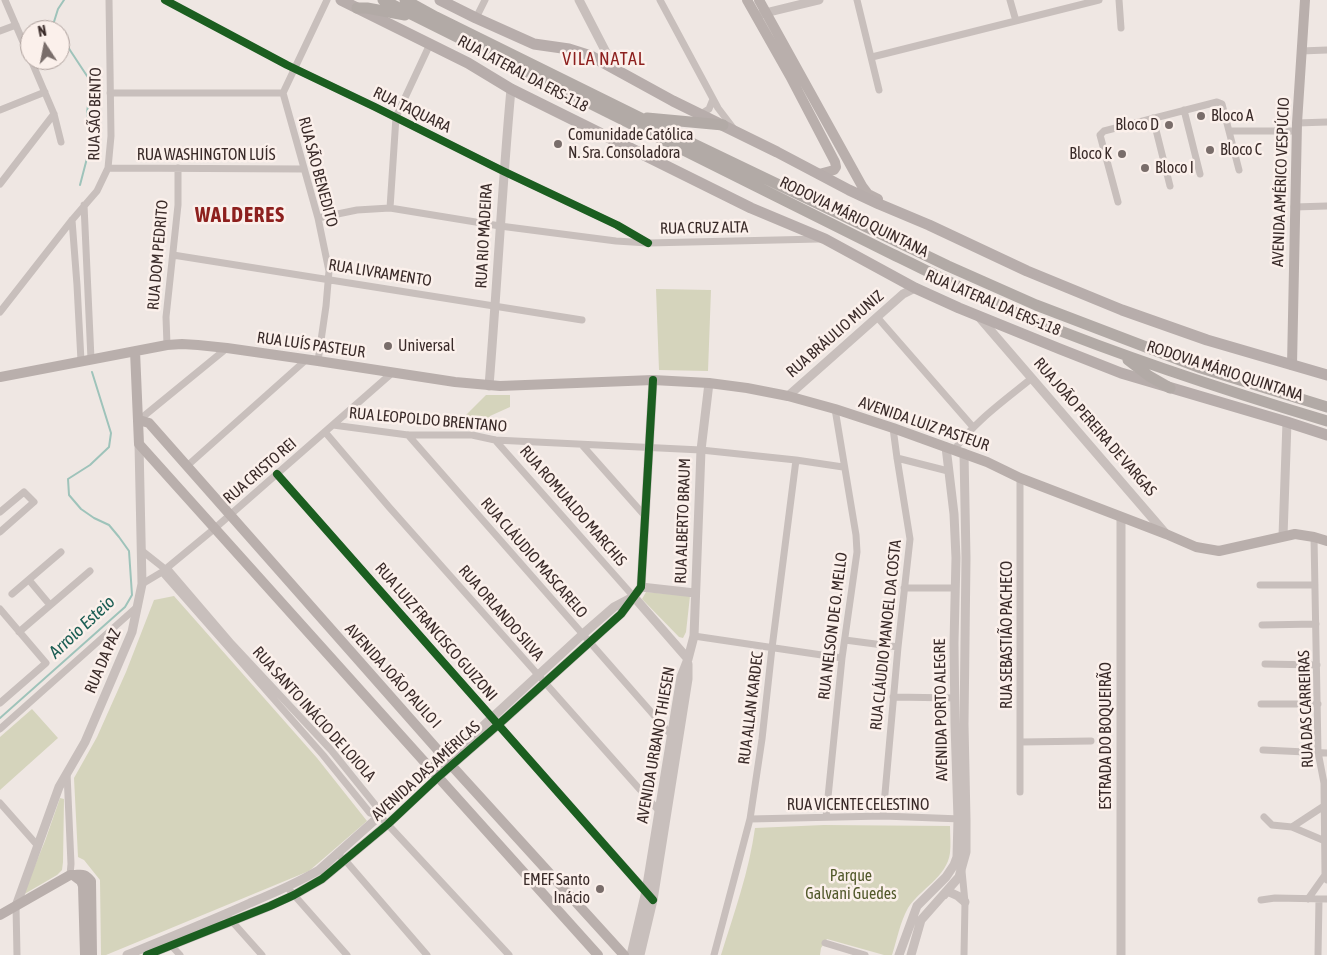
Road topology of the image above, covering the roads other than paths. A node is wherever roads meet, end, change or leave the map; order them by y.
1 (5, 0) edge
2 (109, 0) edge
3 (165, 0) edge
4 (327, 0) edge
5 (341, 0) edge
6 (384, 0) edge
7 (405, 0) edge
8 (413, 0) edge
9 (440, 0) edge
10 (485, 0) edge
11 (579, 0) edge
12 (660, 0) edge
13 (747, 0) edge
14 (759, 0) edge
15 (819, 0) edge
16 (857, 0) edge
17 (1010, 0) edge
18 (1098, 0) edge
19 (1119, 0) edge
20 (1305, 0) edge
21 (356, 8) junction
22 (761, 14) junction
23 (416, 17) junction
24 (436, 17) junction
25 (476, 18) junction
26 (1016, 21) junction
27 (16, 25) junction
28 (1121, 28) dead end
29 (0, 32) edge
30 (20, 35) edge
31 (430, 44) junction
32 (603, 46) junction
33 (1327, 50) edge
34 (1301, 51) junction
35 (591, 56) junction
36 (872, 57) junction
37 (295, 69) junction
38 (35, 70) edge
39 (618, 70) junction
40 (795, 74) junction
41 (511, 89) junction
42 (880, 90) dead end
43 (44, 92) junction
44 (110, 93) junction
45 (283, 93) junction
46 (713, 99) junction
47 (0, 110) edge
48 (1184, 110) junction
49 (54, 114) junction
50 (701, 114) junction
51 (396, 117) junction
52 (641, 118) junction
53 (1153, 118) junction
54 (1327, 122) edge
55 (723, 125) junction
56 (1297, 127) junction
57 (1230, 131) junction
58 (738, 132) junction
59 (61, 142) dead end
60 (849, 162) junction
61 (836, 167) junction
62 (108, 168) junction
63 (178, 168) junction
64 (304, 169) junction
65 (1239, 170) dead end
66 (503, 171) junction
67 (819, 174) junction
68 (1200, 174) dead end
69 (0, 184) edge
70 (1170, 186) dead end
71 (1118, 202) dead end
72 (84, 205) junction
73 (1327, 206) edge
74 (1294, 207) junction
75 (390, 208) junction
76 (905, 215) junction
77 (318, 218) junction
78 (72, 220) junction
79 (617, 225) junction
80 (500, 226) junction
81 (801, 228) junction
82 (825, 239) junction
83 (795, 240) junction
84 (616, 241) junction
85 (648, 243) junction
86 (173, 255) junction
87 (329, 279) junction
88 (902, 281) junction
89 (77, 284) junction
90 (88, 284) junction
91 (915, 288) junction
92 (903, 294) junction
93 (495, 306) junction
94 (0, 312) edge
95 (877, 317) junction
96 (979, 317) junction
97 (582, 320) dead end
98 (1010, 329) junction
99 (1000, 341) junction
100 (167, 345) junction
101 (227, 348) junction
102 (135, 351) junction
103 (1120, 354) junction
104 (307, 359) junction
105 (86, 360) junction
106 (318, 361) junction
107 (1292, 365) junction
108 (392, 373) junction
109 (1327, 375) edge
110 (0, 376) edge
111 (1032, 378) junction
112 (653, 380) junction
113 (709, 383) junction
114 (489, 386) junction
115 (1170, 388) junction
116 (788, 396) junction
117 (1327, 407) edge
118 (835, 409) junction
119 (139, 420) junction
120 (1327, 420) edge
121 (1287, 422) junction
122 (332, 425) junction
123 (973, 427) junction
124 (893, 428) junction
125 (325, 432) junction
126 (408, 435) junction
127 (1327, 435) edge
128 (495, 440) junction
129 (139, 444) junction
130 (582, 445) junction
131 (649, 447) junction
132 (701, 450) junction
133 (955, 450) junction
134 (897, 458) junction
135 (796, 460) junction
136 (187, 466) junction
137 (844, 467) junction
138 (948, 471) junction
139 (277, 474) junction
140 (1020, 478) junction
141 (0, 512) edge
142 (230, 515) junction
143 (645, 516) junction
144 (1122, 517) junction
145 (214, 529) junction
146 (0, 532) edge
147 (1166, 534) junction
148 (1283, 536) junction
149 (1314, 536) junction
150 (1327, 541) edge
151 (142, 550) junction
152 (61, 552) dead end
153 (956, 558) junction
154 (966, 558) junction
155 (165, 570) junction
156 (90, 571) dead end
157 (29, 580) junction
158 (142, 584) junction
159 (1260, 585) dead end
160 (1315, 585) junction
161 (641, 587) junction
162 (904, 588) junction
163 (955, 588) junction
164 (695, 593) junction
165 (12, 594) dead end
166 (634, 597) junction
167 (50, 605) junction
168 (138, 606) junction
169 (0, 609) edge
170 (1316, 624) junction
171 (1262, 625) dead end
172 (19, 632) junction
173 (583, 634) junction
174 (694, 636) junction
175 (845, 640) junction
176 (965, 641) junction
177 (590, 642) junction
178 (954, 642) junction
179 (898, 647) junction
180 (772, 648) junction
181 (842, 658) junction
182 (688, 659) junction
183 (1265, 664) dead end
184 (1317, 665) junction
185 (537, 675) junction
186 (544, 683) junction
187 (893, 697) junction
188 (955, 698) junction
189 (0, 703) edge
190 (1261, 704) dead end
191 (1318, 704) junction
192 (496, 721) junction
193 (960, 724) junction
194 (0, 729) edge
195 (672, 735) junction
196 (1091, 741) dead end
197 (1021, 742) junction
198 (678, 744) junction
199 (1263, 750) dead end
200 (1318, 752) junction
201 (1327, 753) edge
202 (449, 762) junction
203 (67, 772) junction
204 (434, 774) junction
205 (1020, 792) dead end
206 (0, 804) edge
207 (1324, 806) junction
208 (659, 811) junction
209 (3, 813) edge
210 (379, 815) junction
211 (883, 816) junction
212 (826, 817) junction
213 (1264, 817) dead end
214 (750, 819) junction
215 (962, 819) junction
216 (388, 824) junction
217 (1292, 827) junction
218 (1325, 841) junction
219 (38, 846) junction
220 (337, 854) junction
221 (344, 860) junction
222 (958, 866) junction
223 (71, 875) junction
224 (1326, 878) edge
225 (286, 887) junction
226 (646, 890) junction
227 (294, 895) junction
228 (944, 895) junction
229 (1308, 899) junction
230 (1323, 899) edge
231 (653, 900) junction
232 (1261, 900) dead end
233 (965, 902) junction
234 (16, 906) junction
235 (0, 915) edge
236 (228, 918) junction
237 (168, 942) junction
238 (825, 943) dead end
239 (848, 953) edge
240 (18, 955) edge
241 (85, 955) edge
242 (92, 955) edge
243 (127, 955) edge
244 (147, 955) edge
245 (180, 955) edge
246 (262, 955) edge
247 (347, 955) edge
248 (426, 955) edge
249 (509, 955) edge
250 (598, 955) edge
251 (624, 955) edge
252 (632, 955) edge
253 (640, 955) edge
254 (714, 955) edge
255 (865, 955) edge
256 (899, 955) edge
257 (911, 955) edge
258 (964, 955) edge
259 (1121, 955) edge
260 (1318, 955) edge

1 - 27 street
2 - 44 street, RUA SÃO BENTO
3 - 37 street, RUA TAQUARA
4 - 37 street
5 - 21 main road, RUA LATERAL DA ERS-118
6 - 23 highway, RODOVIA MÁRIO QUINTANA
7 - 24 highway, RODOVIA MÁRIO QUINTANA
8 - 24 highway
9 - 25 main road, RUA LATERAL DA ERS-118
10 - 25 street
11 - 32 street
12 - 46 street
13 - 22 main road
14 - 22 main road
15 - 22 street
16 - 36 street
17 - 26 street
18 - 26 street
19 - 28 street
20 - 34 main road, AVENIDA AMÉRICO VESPÚCIO
21 - 23 highway
21 - 31 main road, RUA LATERAL DA ERS-118
22 - 40 main road
23 - 103 highway, RODOVIA MÁRIO QUINTANA
24 - 52 highway, RODOVIA MÁRIO QUINTANA
25 - 35 main road, RUA LATERAL DA ERS-118
26 - 36 street
27 - 29 street
27 - 30 street
31 - 41 main road, RUA LATERAL DA ERS-118
31 - 51 street
32 - 35 street
32 - 39 street
33 - 34 street
34 - 56 main road, AVENIDA AMÉRICO VESPÚCIO
35 - 39 main road, RUA LATERAL DA ERS-118
36 - 42 street
37 - 45 street
37 - 51 street, RUA TAQUARA
38 - 43 street
39 - 50 main road, RUA LATERAL DA ERS-118
40 - 60 main road
40 - 61 main road
41 - 66 street, RUA RIO MADEIRA
41 - 81 main road, RUA LATERAL DA ERS-118
43 - 47 street
43 - 49 street
44 - 45 street
44 - 62 street, RUA SÃO BENTO
45 - 64 street, RUA SÃO BENEDITO
46 - 50 street
46 - 58 street
48 - 53 street
48 - 57 street
48 - 68 street
49 - 59 street
49 - 69 street
50 - 55 main road, RUA LATERAL DA ERS-118
51 - 66 street, RUA TAQUARA
51 - 75 street
52 - 55 highway
52 - 117 highway, RODOVIA MÁRIO QUINTANA
53 - 70 street
53 - 71 street
54 - 56 street
55 - 58 main road, RUA LATERAL DA ERS-118
56 - 57 street
56 - 74 main road, AVENIDA AMÉRICO VESPÚCIO
57 - 65 street
58 - 67 main road, RUA LATERAL DA ERS-118
60 - 61 main road
60 - 76 main road
61 - 67 main road
62 - 63 street, RUA WASHINGTON LUÍS
62 - 72 street, RUA SÃO BENTO
63 - 64 street, RUA WASHINGTON LUÍS
63 - 86 street, RUA DOM PEDRITO
64 - 77 street, RUA SÃO BENEDITO
66 - 79 street, RUA TAQUARA
66 - 80 street, RUA RIO MADEIRA
67 - 76 main road, RUA LATERAL DA ERS-118
72 - 78 street, RUA SÃO BENTO
72 - 90 street
73 - 74 street
74 - 107 main road, AVENIDA AMÉRICO VESPÚCIO
75 - 77 street, RUA CRUZ ALTA
75 - 80 street, RUA CRUZ ALTA
76 - 107 main road, RUA LATERAL DA ERS-118
77 - 87 street, RUA SÃO BENEDITO
78 - 89 street
78 - 94 street, RUA SÃO BENTO
79 - 84 street
79 - 85 street, RUA TAQUARA
80 - 84 street, RUA CRUZ ALTA
80 - 93 street, RUA RIO MADEIRA
81 - 82 main road, RUA LATERAL DA ERS-118
81 - 83 street
82 - 83 street, RUA CRUZ ALTA
82 - 88 main road, RUA LATERAL DA ERS-118
83 - 85 street, RUA CRUZ ALTA
84 - 85 street, RUA CRUZ ALTA
86 - 87 street, RUA LIVRAMENTO
86 - 100 street, RUA DOM PEDRITO
87 - 93 street, RUA LIVRAMENTO
87 - 106 street, RUA SÃO BENEDITO
88 - 91 main road, RUA LATERAL DA ERS-118
88 - 92 street, RUA BRÁULIO MUNIZ
89 - 90 street
89 - 105 street
90 - 105 street
91 - 92 street, RUA BRÁULIO MUNIZ
91 - 96 main road, RUA LATERAL DA ERS-118
92 - 95 street, RUA BRÁULIO MUNIZ
93 - 97 street, RUA LIVRAMENTO
93 - 114 street, RUA RIO MADEIRA
95 - 116 street, RUA BRÁULIO MUNIZ
95 - 123 street
96 - 98 main road, RUA LATERAL DA ERS-118
96 - 99 street, RUA JOÃO PEREIRA DE VARGAS
98 - 99 street
98 - 115 main road, RUA LATERAL DA ERS-118
99 - 111 street, RUA JOÃO PEREIRA DE VARGAS
100 - 101 main road, RUA LUÍS PASTEUR
100 - 102 main road, RUA LUÍS PASTEUR
101 - 104 main road, RUA LUÍS PASTEUR
101 - 119 street
102 - 105 main road, RUA LUÍS PASTEUR
102 - 119 main road, RUA DA PAZ
103 - 115 highway
103 - 120 highway, RODOVIA MÁRIO QUINTANA
104 - 106 main road, RUA LUÍS PASTEUR
104 - 136 street
105 - 110 main road, RUA LUÍS PASTEUR
106 - 108 main road, RUA LUÍS PASTEUR
107 - 109 main road, RUA LATERAL DA ERS-118
108 - 114 main road, RUA LUÍS PASTEUR
108 - 122 street, RUA CRISTO REI
111 - 123 street
111 - 147 street, RUA JOÃO PEREIRA DE VARGAS
112 - 113 main road, RUA LUÍS PASTEUR
112 - 114 main road, RUA LUÍS PASTEUR
112 - 131 street
113 - 116 main road, AVENIDA LUIZ PASTEUR
113 - 132 street, RUA ALBERTO BRAUM
115 - 121 main road, RUA LATERAL DA ERS-118
116 - 118 main road, AVENIDA LUIZ PASTEUR
118 - 124 main road, AVENIDA LUIZ PASTEUR
118 - 137 street, RUA NELSON DE O. MELLO
119 - 129 main road, RUA DA PAZ
119 - 136 main road, AVENIDA JOÃO PAULO I
121 - 127 main road, RUA LATERAL DA ERS-118
121 - 148 street
122 - 125 street, RUA CRISTO REI
122 - 126 street, RUA LEOPOLDO BRENTANO
123 - 133 street
124 - 133 main road, AVENIDA LUIZ PASTEUR
124 - 134 street, RUA CLÁUDIO MANOEL DA COSTA
125 - 139 street, RUA CRISTO REI
125 - 185 street, RUA ORLANDO SILVA
126 - 128 street, RUA LEOPOLDO BRENTANO
126 - 173 street, RUA CLÁUDIO MASCARELO
128 - 130 street, RUA LEOPOLDO BRENTANO
128 - 166 street, RUA ROMUALDO MARCHIS
129 - 145 main road
129 - 151 street, RUA DA PAZ
130 - 131 street, RUA LEOPOLDO BRENTANO
130 - 143 street
131 - 132 street, RUA LEOPOLDO BRENTANO
131 - 143 street
132 - 135 street, RUA LEOPOLDO BRENTANO
132 - 164 street, RUA ALBERTO BRAUM
133 - 138 street, AVENIDA PORTO ALEGRE
133 - 140 main road, AVENIDA LUIZ PASTEUR
133 - 154 street, AVENIDA PORTO ALEGRE
134 - 138 street
134 - 162 street, RUA CLÁUDIO MANOEL DA COSTA
135 - 137 street, RUA LEOPOLDO BRENTANO
135 - 180 street, RUA ALLAN KARDEC
136 - 142 main road, AVENIDA JOÃO PAULO I
137 - 175 street, RUA NELSON DE O. MELLO
138 - 153 street, AVENIDA PORTO ALEGRE
139 - 142 street, RUA CRISTO REI
139 - 192 street, RUA LUIZ FRANCISCO GUIZONI
140 - 144 main road, AVENIDA LUIZ PASTEUR
140 - 197 street, RUA SEBASTIÃO PACHECO
141 - 146 street
142 - 145 street, RUA CRISTO REI
142 - 202 main road, AVENIDA JOÃO PAULO I
143 - 161 street
144 - 147 main road
144 - 259 street, ESTRADA DO BOQUEIRÃO
145 - 155 street, RUA CRISTO REI
145 - 204 main road
147 - 148 main road
148 - 149 main road
149 - 150 main road
149 - 160 street, RUA DAS CARREIRAS
151 - 155 street, RUA SANTO INÁCIO DE LOIOLA
151 - 158 street, RUA DA PAZ
152 - 157 street
153 - 154 street
153 - 163 street, AVENIDA PORTO ALEGRE
154 - 176 street, AVENIDA PORTO ALEGRE
155 - 158 street, RUA CRISTO REI
155 - 210 street, RUA SANTO INÁCIO DE LOIOLA
156 - 167 street
157 - 165 street
157 - 167 street
158 - 168 street, RUA DA PAZ
159 - 160 street
160 - 170 street, RUA DAS CARREIRAS
161 - 164 street
161 - 166 street, AVENIDA DAS AMÉRICAS
162 - 163 street
162 - 179 street, RUA CLÁUDIO MANOEL DA COSTA
163 - 178 street, AVENIDA PORTO ALEGRE
164 - 174 street, RUA ALBERTO BRAUM
166 - 173 street, AVENIDA DAS AMÉRICAS
166 - 177 street, AVENIDA DAS AMÉRICAS
166 - 182 street, RUA ROMUALDO MARCHIS
167 - 172 street
168 - 194 street
168 - 203 street, RUA DA PAZ
169 - 172 street
170 - 171 street
170 - 184 street, RUA DAS CARREIRAS
172 - 189 street
173 - 177 street, RUA CLÁUDIO MASCARELO
173 - 185 street, AVENIDA DAS AMÉRICAS
174 - 180 street
174 - 182 street, RUA ALBERTO BRAUM
175 - 179 street
175 - 181 street, RUA NELSON DE O. MELLO
176 - 178 street
176 - 193 street, AVENIDA PORTO ALEGRE
177 - 186 street, AVENIDA DAS AMÉRICAS
177 - 195 street, RUA CLÁUDIO MASCARELO
178 - 188 street, AVENIDA PORTO ALEGRE
179 - 187 street, RUA CLÁUDIO MANOEL DA COSTA
180 - 181 street
180 - 214 street, RUA ALLAN KARDEC
181 - 212 street, RUA NELSON DE O. MELLO
182 - 195 street, AVENIDA URBANO THIESEN
182 - 198 street, AVENIDA URBANO THIESEN
183 - 184 street
184 - 191 street, RUA DAS CARREIRAS
185 - 186 street, RUA ORLANDO SILVA
185 - 192 street, AVENIDA DAS AMÉRICAS
186 - 192 street, AVENIDA DAS AMÉRICAS
186 - 208 street, RUA ORLANDO SILVA
187 - 188 street
187 - 211 street, RUA CLÁUDIO MANOEL DA COSTA
188 - 193 street, AVENIDA PORTO ALEGRE
190 - 191 street
191 - 200 street, RUA DAS CARREIRAS
192 - 202 street, AVENIDA DAS AMÉRICAS
192 - 226 street, RUA LUIZ FRANCISCO GUIZONI
193 - 215 street, AVENIDA PORTO ALEGRE
195 - 198 street, RUA CLÁUDIO MASCARELO
195 - 208 street, AVENIDA URBANO THIESEN
196 - 197 street
197 - 205 street, RUA SEBASTIÃO PACHECO
198 - 231 street, AVENIDA URBANO THIESEN
199 - 200 street
200 - 201 street
200 - 207 street, RUA DAS CARREIRAS
202 - 204 street, AVENIDA DAS AMÉRICAS
202 - 251 main road, AVENIDA JOÃO PAULO I
203 - 219 street, RUA DA PAZ
203 - 223 street
204 - 210 street, AVENIDA DAS AMÉRICAS
204 - 216 street, AVENIDA DAS AMÉRICAS
204 - 250 main road
206 - 209 street
207 - 217 street
207 - 218 street, RUA DAS CARREIRAS
208 - 226 street, AVENIDA URBANO THIESEN
209 - 219 street
210 - 216 street, RUA SANTO INÁCIO DE LOIOLA
210 - 220 street, AVENIDA DAS AMÉRICAS
211 - 212 street, RUA VICENTE CELESTINO
211 - 215 street, RUA VICENTE CELESTINO
212 - 214 street, RUA VICENTE CELESTINO
213 - 217 street
214 - 254 street, RUA ALLAN KARDEC
215 - 222 street, AVENIDA PORTO ALEGRE
216 - 221 street, AVENIDA DAS AMÉRICAS
216 - 249 street, RUA SANTO INÁCIO DE LOIOLA
217 - 218 street
218 - 224 street, RUA DAS CARREIRAS
219 - 234 street, RUA DA PAZ
220 - 221 street
220 - 225 street, AVENIDA DAS AMÉRICAS
221 - 227 street, AVENIDA DAS AMÉRICAS
221 - 248 street
222 - 228 street, AVENIDA PORTO ALEGRE
222 - 233 street
222 - 256 street
223 - 234 main road
223 - 241 main road
223 - 242 main road
224 - 229 street
225 - 227 street
225 - 236 street, AVENIDA DAS AMÉRICAS
226 - 231 street, RUA LUIZ FRANCISCO GUIZONI
226 - 252 street, AVENIDA URBANO THIESEN
227 - 236 street, AVENIDA DAS AMÉRICAS
227 - 247 street
228 - 233 street
228 - 257 street, AVENIDA PORTO ALEGRE
229 - 230 street
229 - 232 street
230 - 260 street
231 - 253 street, AVENIDA URBANO THIESEN
233 - 258 street
234 - 235 main road
234 - 240 street
236 - 237 street, AVENIDA DAS AMÉRICAS
236 - 246 street
237 - 243 street, AVENIDA DAS AMÉRICAS
237 - 244 street, AVENIDA DAS AMÉRICAS
237 - 245 street
238 - 239 street
239 - 255 street

